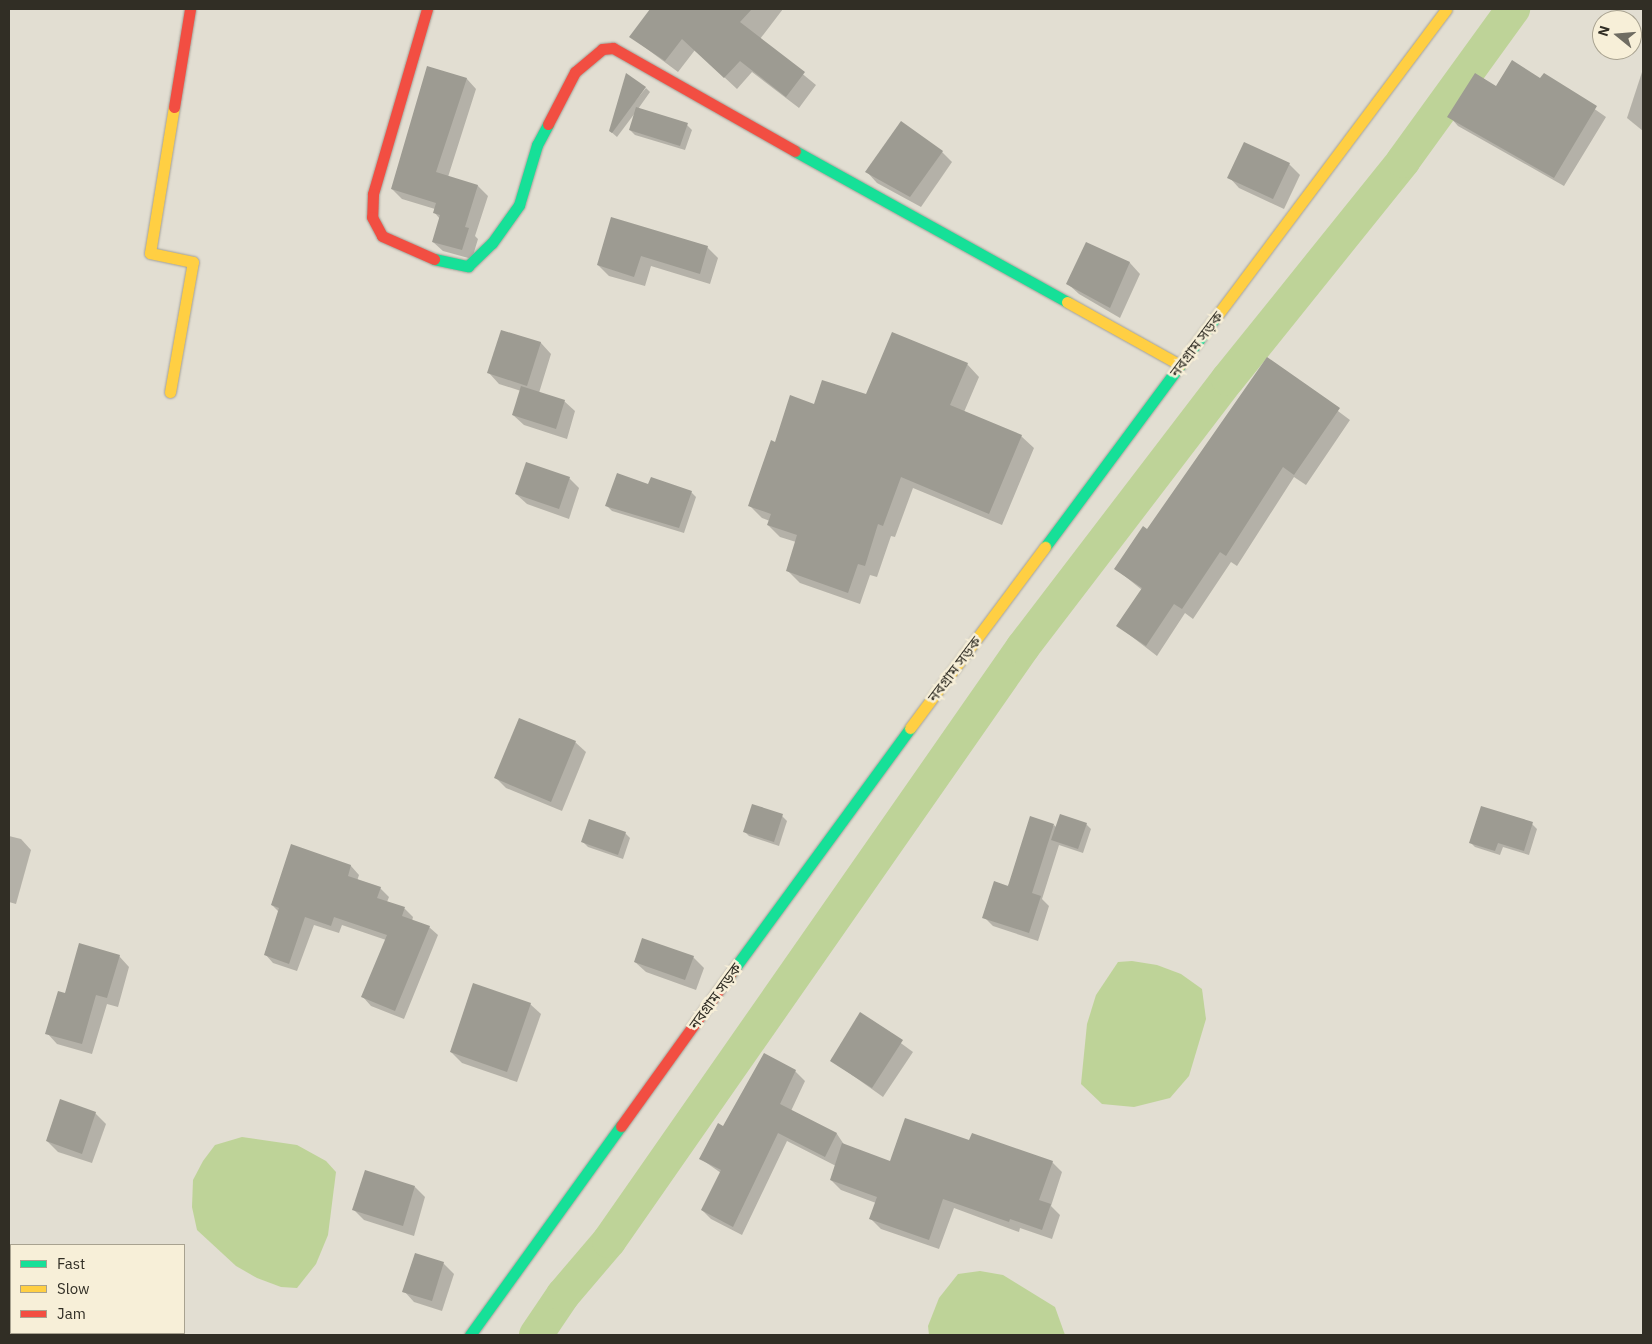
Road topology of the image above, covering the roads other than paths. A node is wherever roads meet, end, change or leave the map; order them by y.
1 (190, 9) edge
2 (427, 9) edge
3 (1446, 9) edge
4 (1180, 365) junction
5 (170, 392) dead end
6 (470, 1335) edge

1 - 5 street
2 - 4 street
3 - 4 street, নবগ্রাম সড়ক
4 - 6 street, নবগ্রাম সড়ক

